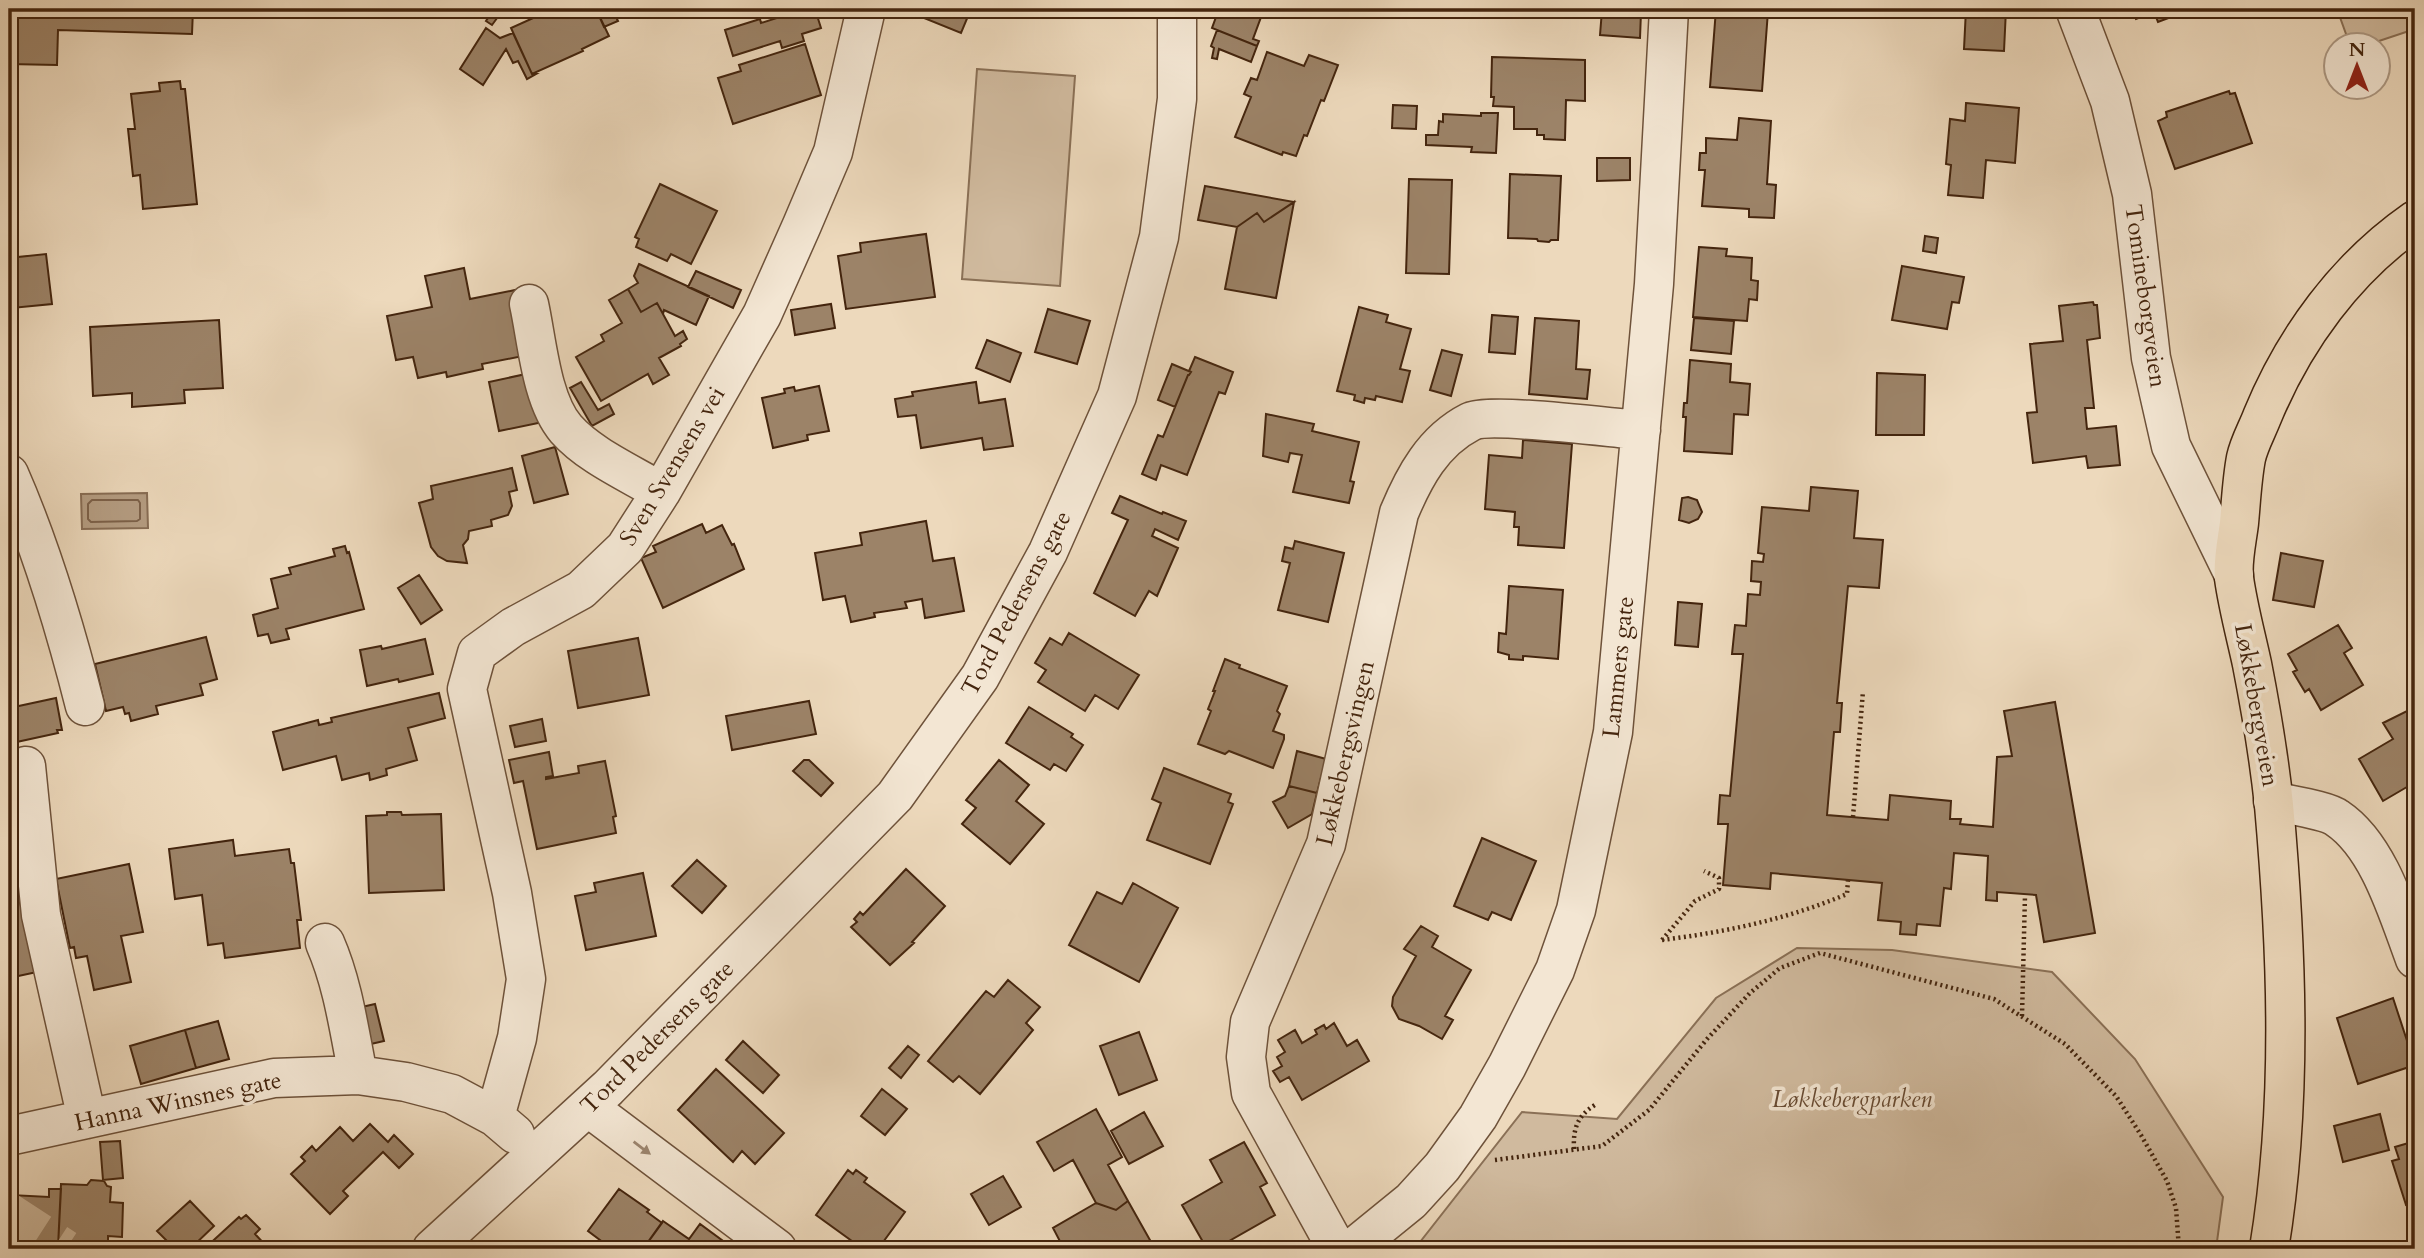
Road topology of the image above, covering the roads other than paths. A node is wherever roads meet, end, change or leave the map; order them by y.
1 (866, 9) edge
2 (1177, 9) edge
3 (1669, 9) edge
4 (2075, 9) edge
5 (2415, 220) edge
6 (529, 303) dead end
7 (1641, 430) junction
8 (9, 474) edge
9 (661, 492) junction
10 (2234, 576) junction
11 (85, 706) dead end
12 (26, 766) dead end
13 (2273, 801) junction
14 (325, 943) dead end
15 (2415, 960) edge
16 (358, 1075) junction
17 (587, 1107) junction
18 (495, 1118) junction
19 (87, 1119) junction
20 (9, 1136) edge
21 (537, 1153) junction
22 (432, 1249) edge
23 (777, 1249) edge
24 (1337, 1249) edge
25 (1352, 1249) edge
26 (2269, 1249) edge

1 - 9 street, Sven Svensens vei
2 - 17 street, Tord Pedersens gate
3 - 7 street, Lammers gate
4 - 10 street, Tomineborgveien
5 - 10 main road, Løkkebergveien
6 - 9 street
7 - 24 street, Løkkebergsvingen
7 - 25 street, Lammers gate
8 - 11 street
9 - 18 street, Sven Svensens vei
10 - 13 main road, Løkkebergveien
12 - 19 street
13 - 15 street
13 - 26 main road, Løkkebergveien
14 - 16 street
16 - 18 street, Hanna Winsnes gate
16 - 19 street, Hanna Winsnes gate
17 - 21 street, Tord Pedersens gate
17 -> 23 street
18 - 21 street, Hanna Winsnes gate
19 - 20 street, Hanna Winsnes gate
21 - 22 street, Tord Pedersens gate

